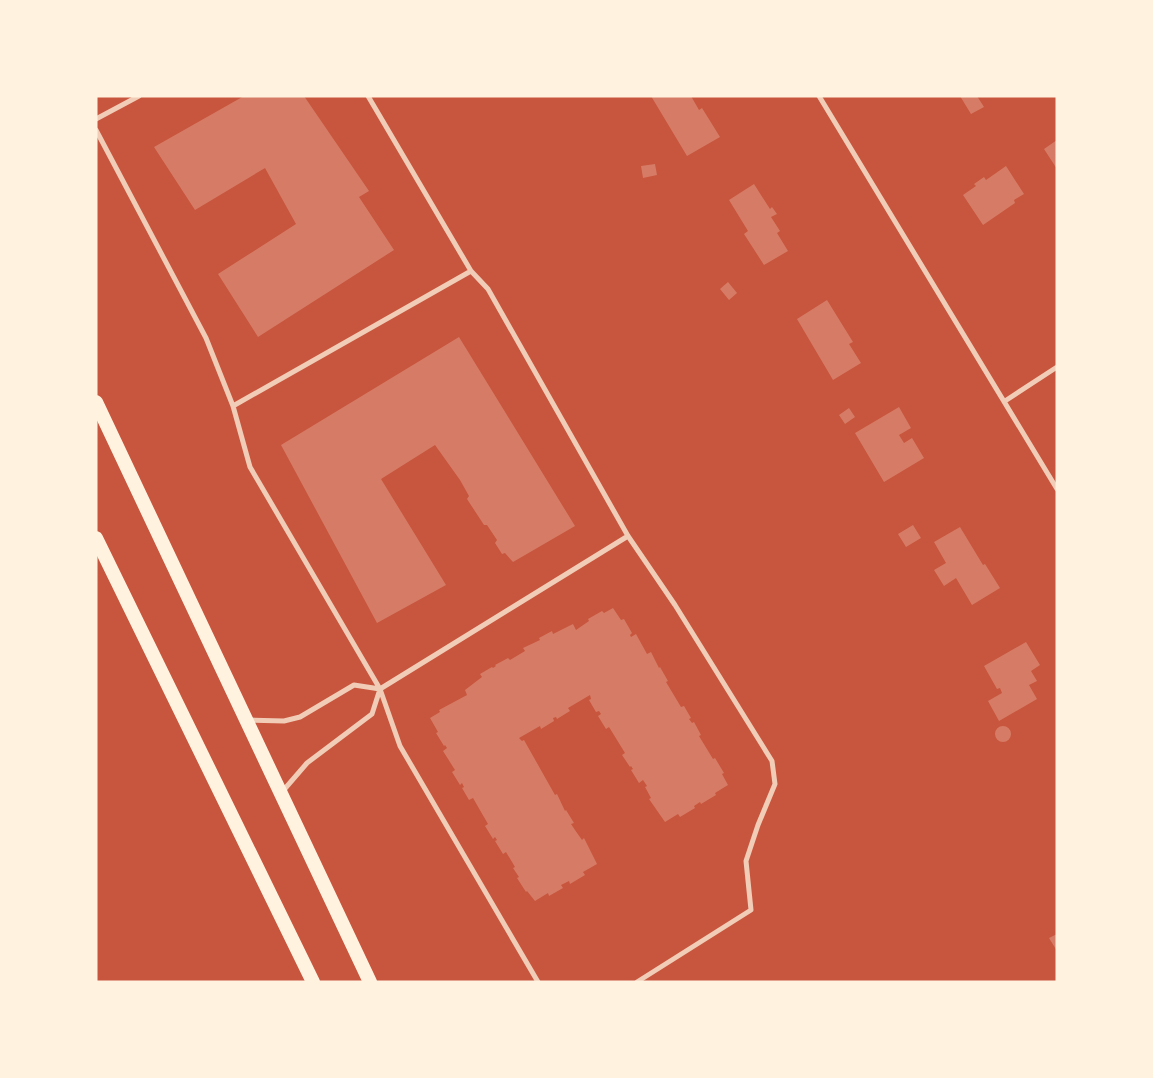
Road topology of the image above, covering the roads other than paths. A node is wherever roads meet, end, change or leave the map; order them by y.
1 (139, 96) edge
2 (368, 96) edge
3 (819, 96) edge
4 (96, 118) edge
5 (96, 130) edge
6 (471, 272) junction
7 (1057, 367) edge
8 (1005, 401) junction
9 (96, 402) edge
10 (233, 406) junction
11 (1057, 489) edge
12 (628, 536) junction
13 (96, 538) edge
14 (380, 689) junction
15 (248, 720) junction
16 (282, 792) junction
17 (313, 982) edge
18 (370, 982) edge
19 (538, 982) edge
20 (637, 982) edge

1 - 4 street
2 - 6 street
3 - 8 street
5 - 10 street
6 - 10 street
6 - 12 street
7 - 8 street
8 - 11 street
9 - 15 highway
10 - 14 street
12 - 14 street
12 - 20 street
13 - 17 highway
14 - 15 street
14 - 16 street
14 - 19 street
15 - 16 highway
16 - 18 highway

